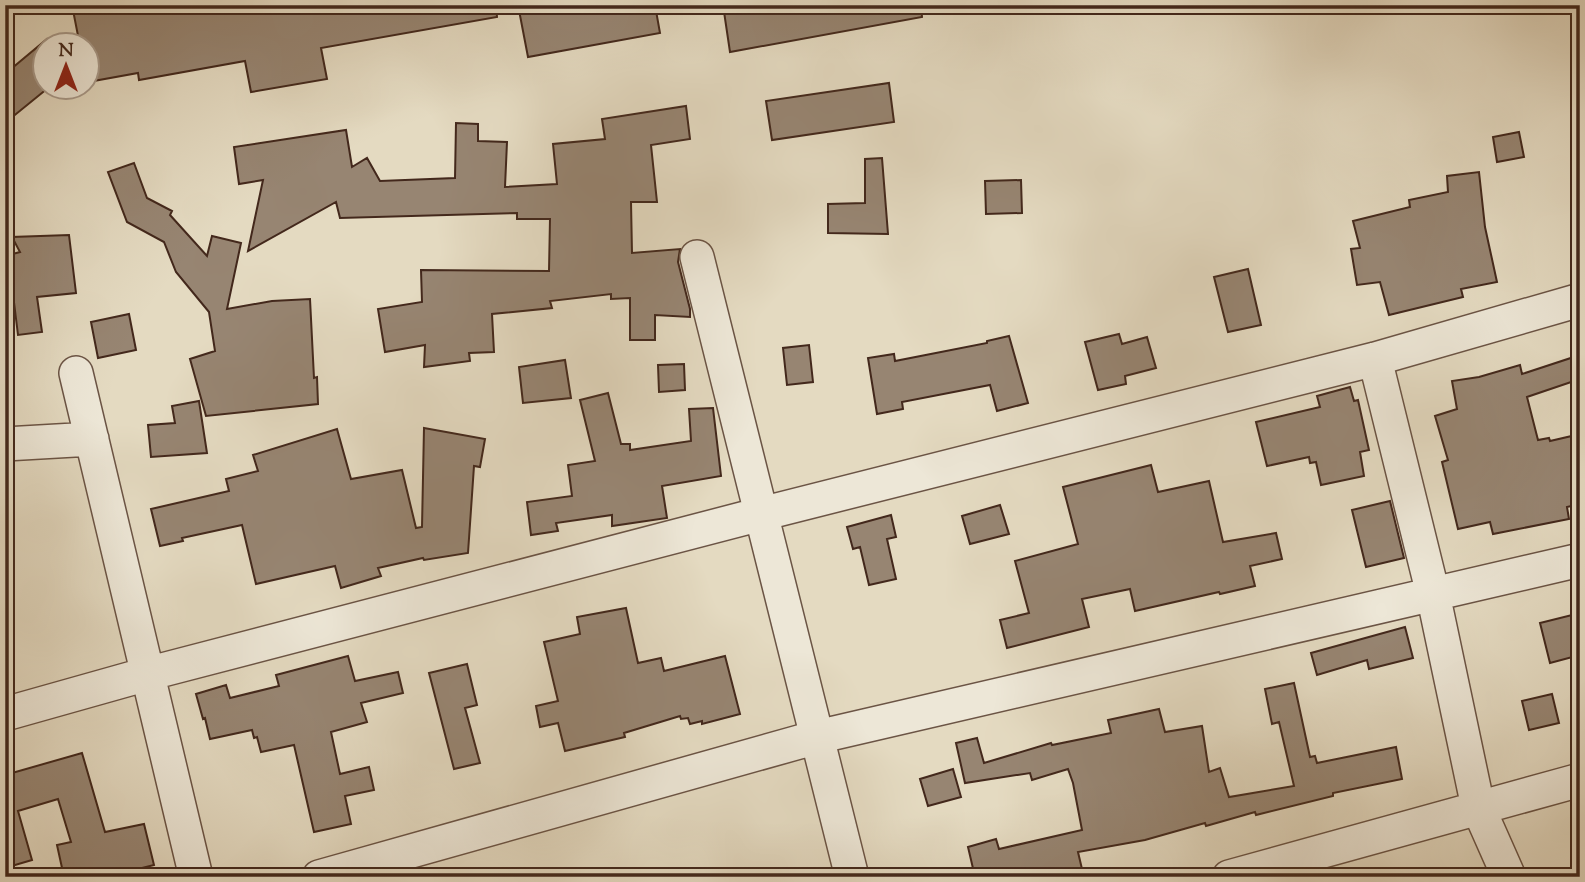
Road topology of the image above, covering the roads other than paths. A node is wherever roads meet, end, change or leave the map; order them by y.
1 (697, 257) dead end
2 (1580, 300) edge
3 (1375, 359) junction
4 (76, 373) dead end
5 (92, 439) junction
6 (5, 444) edge
7 (761, 514) junction
8 (1580, 560) edge
9 (1433, 594) junction
10 (148, 674) junction
11 (5, 714) edge
12 (817, 737) junction
13 (1580, 780) edge
14 (1478, 807) junction
15 (195, 877) edge
16 (319, 877) edge
17 (852, 877) edge
18 (1229, 877) edge
19 (1509, 877) edge

1 - 7 street
2 - 3 street
3 - 7 street
3 - 9 street
4 - 5 street
5 - 6 street
5 - 10 street
7 - 10 street
7 - 12 street
8 - 9 street
9 - 12 street
9 - 14 street
10 - 11 street
10 - 15 street
12 - 16 street
12 - 17 street
13 - 14 street
14 - 18 street
14 - 19 street

